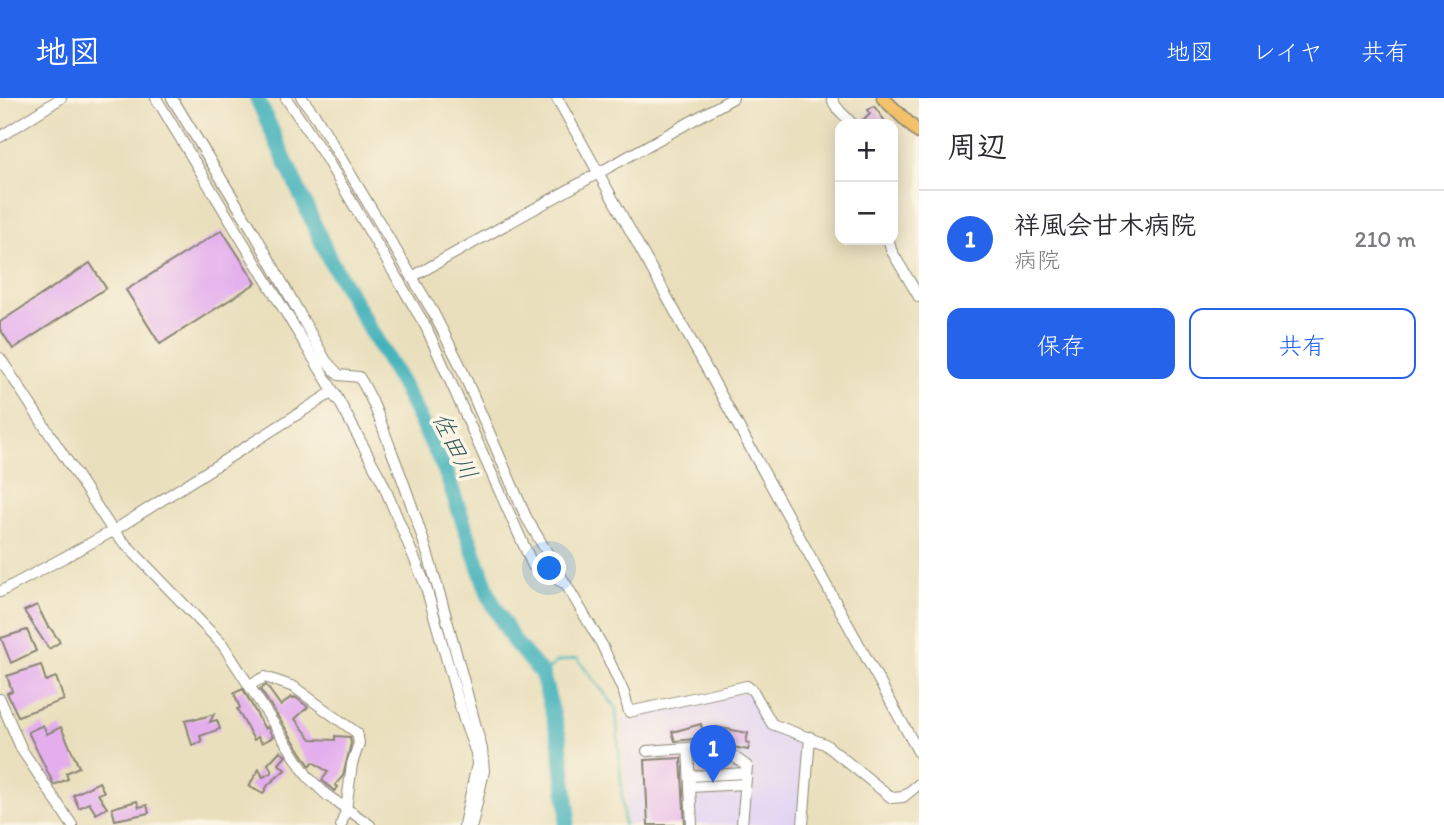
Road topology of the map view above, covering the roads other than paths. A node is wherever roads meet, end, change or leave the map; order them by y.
1 (61, 98) edge
2 (156, 98) edge
3 (172, 98) edge
4 (286, 98) edge
5 (302, 98) edge
6 (557, 98) edge
7 (733, 98) edge
8 (832, 98) edge
9 (883, 98) edge
10 (849, 119) edge
11 (919, 133) edge
12 (0, 137) edge
13 (599, 173) junction
14 (890, 245) edge
15 (412, 277) junction
16 (919, 297) edge
17 (0, 358) edge
18 (339, 375) junction
19 (338, 399) junction
20 (113, 531) junction
21 (562, 582) junction
22 (0, 592) edge
23 (248, 685) junction
24 (0, 699) edge
25 (810, 737) junction
26 (688, 748) junction
27 (648, 751) dead end
28 (919, 753) edge
29 (746, 773) junction
30 (690, 782) junction
31 (919, 784) edge
32 (745, 785) junction
33 (346, 810) junction
34 (72, 825) edge
35 (341, 825) edge
36 (370, 825) edge
37 (464, 825) edge
38 (472, 825) edge
39 (692, 825) edge
40 (742, 825) edge
41 (803, 825) edge

1 - 12 street
2 - 19 street
3 - 18 street
4 - 21 street
5 - 15 street
6 - 13 street
7 - 13 street
8 - 10 street
9 - 11 main road
13 - 15 street
13 - 28 street
14 - 16 street
15 - 21 street
17 - 20 street
18 - 19 street
18 - 38 street
19 - 20 street
19 - 37 street
20 - 22 street
20 - 23 street
21 - 25 street
23 - 33 street
23 - 33 street
24 - 34 street
25 - 31 street
25 - 41 street
26 - 27 street
26 - 29 street
26 - 30 street
29 - 30 street
29 - 32 street
30 - 32 street
30 - 39 street
32 - 40 street
33 - 35 street
33 - 36 street

